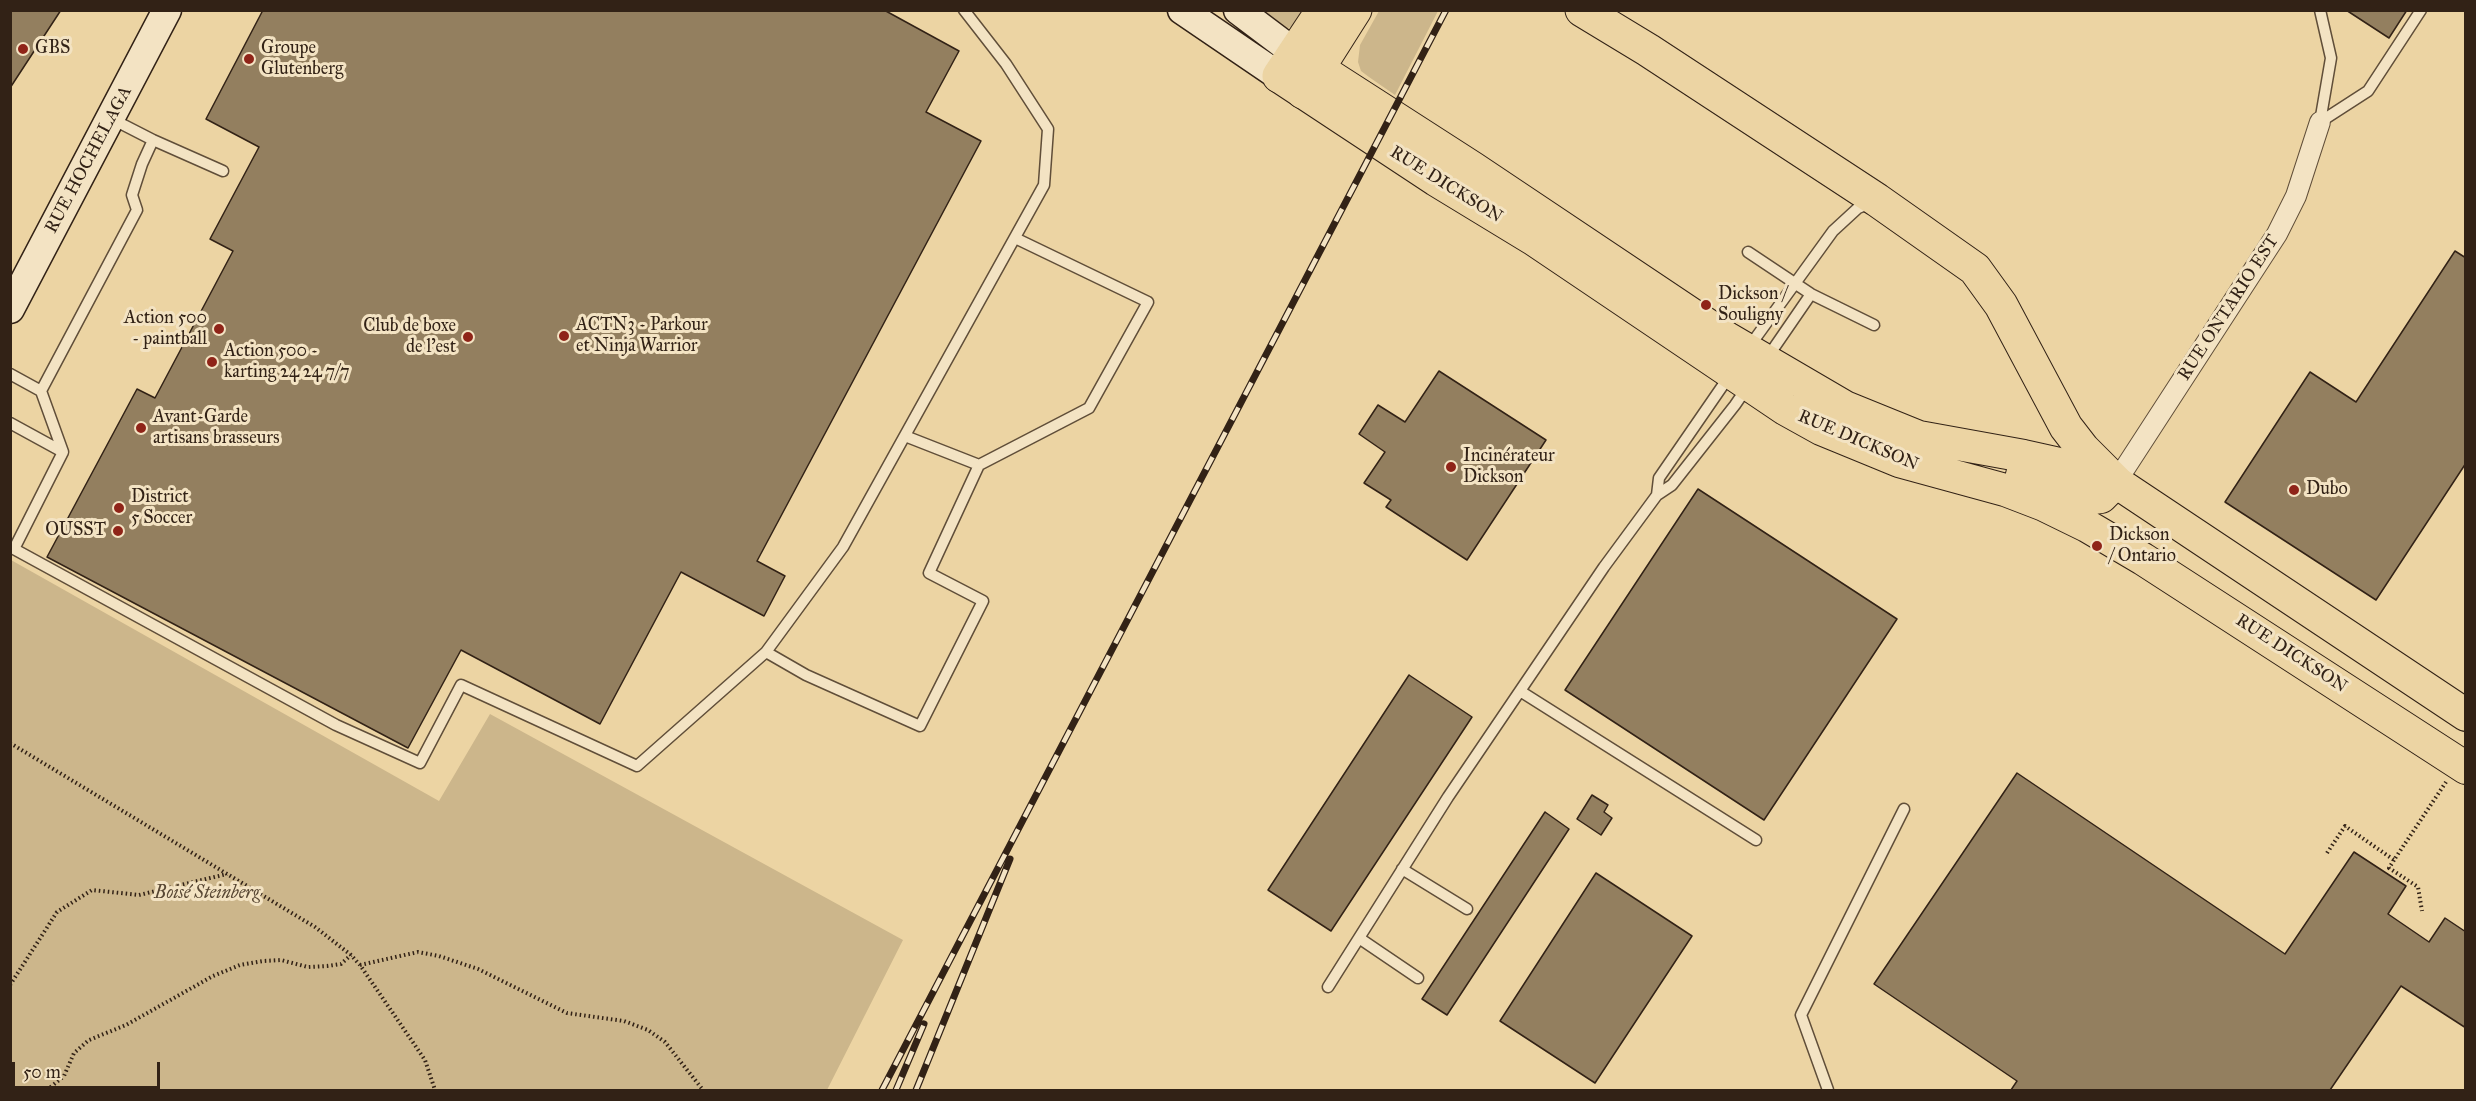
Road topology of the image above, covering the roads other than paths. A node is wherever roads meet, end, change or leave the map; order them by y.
1 (167, 10) edge
2 (964, 10) edge
3 (1182, 10) edge
4 (1238, 10) edge
5 (1323, 10) edge
6 (1355, 10) edge
7 (1582, 10) edge
8 (2320, 10) edge
9 (2421, 10) edge
10 (1299, 72) junction
11 (111, 118) junction
12 (2320, 122) junction
13 (153, 140) junction
14 (223, 171) dead end
15 (1877, 200) junction
16 (1015, 238) junction
17 (1748, 252) dead end
18 (1794, 284) junction
19 (1811, 294) junction
20 (10, 309) edge
21 (1874, 325) dead end
22 (1748, 366) junction
23 (10, 374) edge
24 (41, 391) junction
25 (10, 423) edge
26 (905, 436) junction
27 (1871, 450) junction
28 (63, 452) junction
29 (979, 465) junction
30 (2116, 482) junction
31 (1657, 495) junction
32 (766, 652) junction
33 (1520, 691) junction
34 (2466, 715) edge
35 (2458, 772) edge
36 (1904, 809) dead end
37 (1756, 840) dead end
38 (1402, 869) junction
39 (1467, 909) dead end
40 (1359, 938) junction
41 (1418, 978) dead end
42 (1328, 987) dead end
43 (1828, 1090) edge

1 - 11 main road, RUE HOCHELAGA
2 - 16 lane
3 - 10 main road, RUE DICKSON
4 - 10 main road, RUE DICKSON
5 - 10 highway
6 - 10 highway
7 - 15 highway
8 - 12 lane
9 - 12 lane
10 - 22 main road, RUE DICKSON
11 - 13 lane
11 - 20 main road, RUE HOCHELAGA
12 - 30 street, RUE ONTARIO EST
13 - 14 lane
13 - 24 lane
15 - 18 lane
15 - 30 highway
16 - 26 lane
16 - 29 lane
17 - 18 lane
18 - 19 lane
18 - 22 lane
19 - 21 lane
19 - 22 lane
22 - 27 main road, RUE DICKSON
22 - 30 main road, RUE DICKSON
22 - 31 lane
22 - 31 lane
23 - 24 lane
24 - 28 lane
25 - 28 lane
26 - 29 lane
26 - 32 lane
27 - 30 main road
27 - 35 main road, RUE DICKSON
28 - 32 lane
29 - 32 lane
30 - 34 main road, RUE DICKSON
31 - 33 lane
33 - 37 lane
33 - 38 lane
36 - 43 lane
38 - 39 lane
38 - 40 lane
40 - 41 lane
40 - 42 lane

